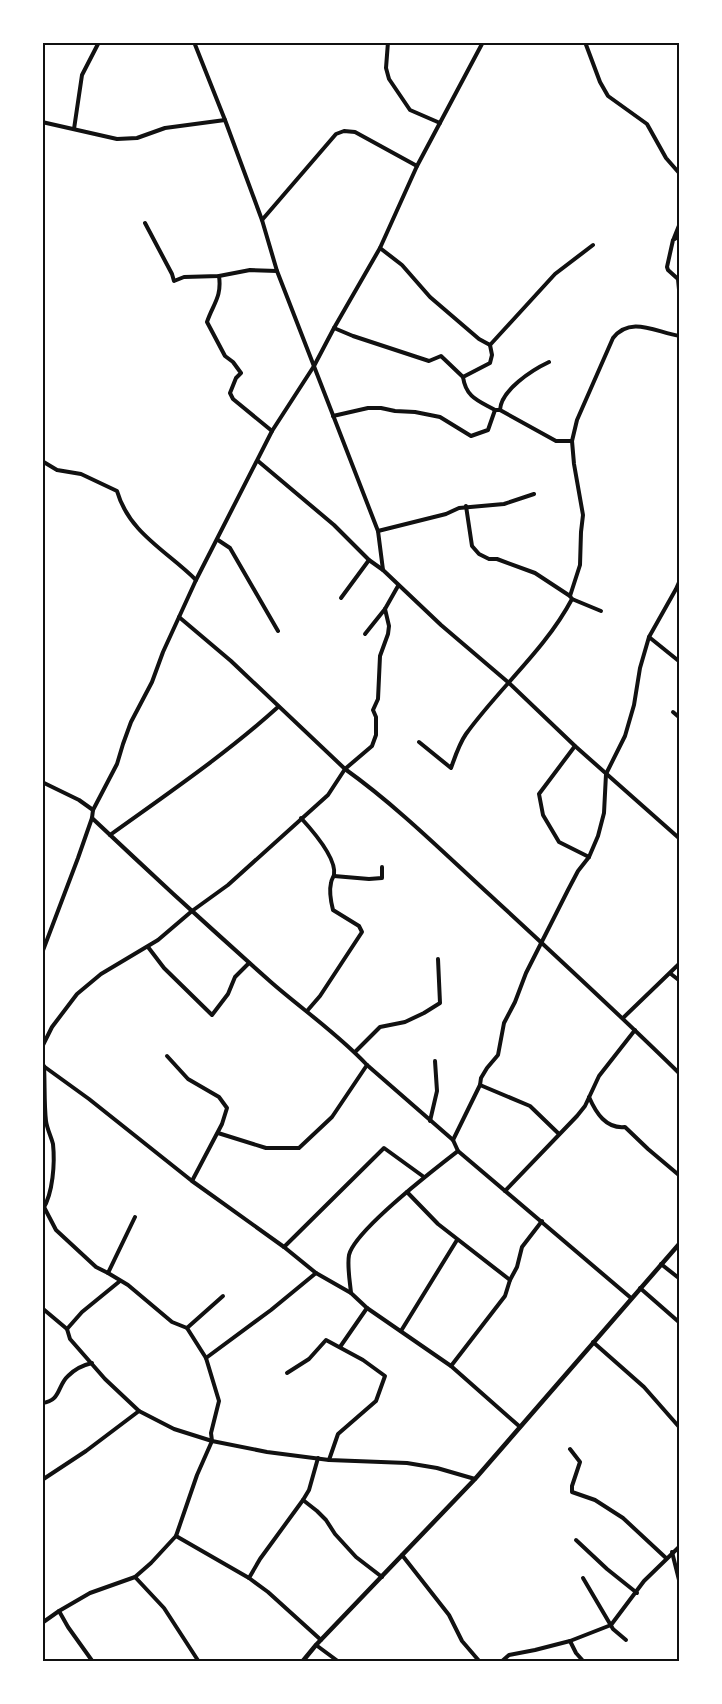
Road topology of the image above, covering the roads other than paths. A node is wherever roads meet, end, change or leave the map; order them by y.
1 (99, 42) edge
2 (194, 42) edge
3 (388, 42) edge
4 (484, 42) edge
5 (585, 42) edge
6 (225, 120) junction
7 (42, 122) edge
8 (440, 122) junction
9 (74, 129) junction
10 (417, 166) junction
11 (680, 174) edge
12 (262, 220) junction
13 (145, 223) dead end
14 (680, 223) edge
15 (674, 238) junction
16 (680, 238) edge
17 (593, 246) dead end
18 (380, 248) junction
19 (277, 271) junction
20 (219, 276) junction
21 (680, 300) edge
22 (334, 328) junction
23 (680, 336) edge
24 (490, 345) junction
25 (548, 362) dead end
26 (314, 366) junction
27 (463, 377) junction
28 (498, 410) junction
29 (333, 416) junction
30 (272, 431) junction
31 (572, 441) junction
32 (42, 461) edge
33 (258, 461) junction
34 (534, 494) dead end
35 (466, 506) junction
36 (378, 531) junction
37 (218, 540) junction
38 (368, 560) junction
39 (383, 570) junction
40 (196, 580) junction
41 (680, 580) edge
42 (398, 586) junction
43 (341, 598) dead end
44 (571, 598) junction
45 (386, 609) junction
46 (601, 611) dead end
47 (179, 617) junction
48 (278, 631) dead end
49 (365, 634) dead end
50 (649, 637) junction
51 (680, 662) edge
52 (509, 683) junction
53 (278, 707) junction
54 (673, 712) dead end
55 (680, 718) edge
56 (420, 742) dead end
57 (575, 746) junction
58 (345, 769) junction
59 (606, 774) junction
60 (42, 782) edge
61 (93, 810) junction
62 (92, 818) junction
63 (301, 818) junction
64 (110, 835) junction
65 (680, 839) edge
66 (590, 857) junction
67 (382, 868) dead end
68 (334, 876) junction
69 (192, 911) junction
70 (542, 943) junction
71 (148, 947) junction
72 (42, 953) edge
73 (438, 959) dead end
74 (249, 963) junction
75 (680, 963) edge
76 (671, 974) junction
77 (680, 981) edge
78 (307, 1011) junction
79 (622, 1018) junction
80 (635, 1030) junction
81 (42, 1047) edge
82 (355, 1052) junction
83 (167, 1056) dead end
84 (435, 1061) dead end
85 (367, 1065) junction
86 (43, 1066) edge
87 (680, 1074) edge
88 (480, 1085) junction
89 (589, 1097) junction
90 (430, 1120) junction
91 (218, 1133) junction
92 (559, 1134) junction
93 (453, 1140) junction
94 (458, 1151) junction
95 (680, 1176) edge
96 (424, 1177) junction
97 (192, 1181) junction
98 (505, 1190) junction
99 (406, 1192) junction
100 (43, 1208) edge
101 (136, 1217) dead end
102 (542, 1221) junction
103 (457, 1240) junction
104 (680, 1243) edge
105 (284, 1247) junction
106 (661, 1264) junction
107 (108, 1273) junction
108 (316, 1274) junction
109 (680, 1279) edge
110 (510, 1280) junction
111 (120, 1281) junction
112 (640, 1288) junction
113 (351, 1294) junction
114 (223, 1296) dead end
115 (631, 1298) junction
116 (42, 1308) edge
117 (367, 1308) junction
118 (680, 1323) edge
119 (187, 1328) junction
120 (67, 1329) junction
121 (401, 1331) junction
122 (592, 1342) junction
123 (340, 1347) junction
124 (85, 1355) junction
125 (206, 1358) junction
126 (92, 1363) junction
127 (81, 1366) junction
128 (451, 1366) junction
129 (287, 1373) dead end
130 (42, 1402) edge
131 (139, 1410) junction
132 (519, 1426) junction
133 (680, 1428) edge
134 (212, 1441) junction
135 (570, 1449) dead end
136 (318, 1458) junction
137 (329, 1460) junction
138 (474, 1479) junction
139 (42, 1480) edge
140 (304, 1500) junction
141 (176, 1536) junction
142 (576, 1540) dead end
143 (680, 1546) edge
144 (672, 1552) junction
145 (402, 1555) junction
146 (666, 1558) junction
147 (382, 1577) junction
148 (135, 1578) junction
149 (249, 1578) junction
150 (582, 1578) dead end
151 (680, 1584) edge
152 (636, 1593) junction
153 (59, 1611) junction
154 (42, 1623) edge
155 (610, 1625) junction
156 (321, 1640) junction
157 (626, 1640) dead end
158 (570, 1641) junction
159 (316, 1645) junction
160 (93, 1662) edge
161 (199, 1662) edge
162 (302, 1662) edge
163 (339, 1662) edge
164 (480, 1662) edge
165 (501, 1662) edge
166 (584, 1662) edge

1 - 9 street
2 - 6 street
3 - 8 street
4 - 8 street
5 - 11 street
6 - 9 street
6 - 12 street
7 - 9 street
8 - 10 street
10 - 12 street
10 - 18 street
12 - 19 street
13 - 20 street
14 - 15 street
15 - 16 street
15 - 21 street
17 - 24 street
18 - 22 street
18 - 24 street
19 - 20 street
19 - 26 street
20 - 30 street
22 - 26 street
22 - 27 street
23 - 31 street
24 - 27 street
25 - 28 street
26 - 29 street
26 - 30 street
27 - 28 street
28 - 29 street
28 - 31 street
29 - 36 street
30 - 33 street
31 - 44 street
32 - 40 street
33 - 37 street
33 - 38 street
34 - 35 street
35 - 36 street
35 - 44 street
36 - 39 street
37 - 40 street
37 - 48 street
38 - 39 street
38 - 43 street
39 - 42 street
40 - 47 street
41 - 50 street
42 - 45 street
42 - 52 street
44 - 46 street
44 - 52 street
45 - 49 street
45 - 58 street
47 - 53 street
47 - 61 street
50 - 51 street
50 - 59 street
52 - 56 street
52 - 57 street
53 - 58 street
53 - 64 street
54 - 55 street
57 - 59 street
57 - 66 street
58 - 63 street
58 - 70 street
59 - 65 street
59 - 66 street
60 - 61 street
61 - 62 street
62 - 64 street
62 - 72 street
63 - 68 street
63 - 69 street
64 - 69 street
66 - 70 street
67 - 68 street
68 - 78 street
69 - 71 street
69 - 74 street
70 - 79 street
70 - 88 street
71 - 74 street
71 - 81 street
73 - 82 street
74 - 78 street
75 - 76 street
76 - 77 street
76 - 79 street
78 - 82 street
79 - 80 street
80 - 87 street
80 - 89 street
82 - 85 street
83 - 91 street
84 - 90 street
85 - 90 street
85 - 91 street
86 - 97 street
86 - 100 street
88 - 92 street
88 - 93 street
89 - 92 street
89 - 95 street
90 - 93 street
91 - 97 street
92 - 98 street
93 - 94 street
94 - 96 street
94 - 98 street
96 - 99 street
96 - 105 street
97 - 105 street
98 - 102 street
99 - 103 street
99 - 113 street
100 - 107 street
101 - 107 street
102 - 110 street
102 - 115 street
103 - 110 street
103 - 121 street
104 - 106 street
105 - 108 street
106 - 109 street
106 - 112 street
107 - 111 street
108 - 113 street
108 - 125 street
110 - 128 street
111 - 119 street
111 - 120 street
112 - 115 street
112 - 118 street
113 - 117 street
114 - 119 street
115 - 122 street
116 - 120 street
117 - 121 street
117 - 123 street
119 - 125 street
120 - 124 street
121 - 128 street
122 - 132 street
122 - 133 street
123 - 129 street
123 - 137 street
124 - 126 street
124 - 127 street
125 - 134 street
126 - 127 street
126 - 131 street
127 - 130 street
128 - 132 street
131 - 134 street
131 - 139 street
132 - 138 street
134 - 136 street
134 - 141 street
135 - 146 street
136 - 137 street
136 - 140 street
137 - 138 street
138 - 145 street
140 - 147 street
140 - 149 street
141 - 148 street
141 - 149 street
142 - 152 street
143 - 144 street
144 - 146 street
144 - 151 street
145 - 147 street
145 - 164 street
146 - 152 street
147 - 156 street
148 - 153 street
148 - 161 street
149 - 156 street
150 - 155 street
152 - 155 street
153 - 154 street
153 - 160 street
155 - 157 street
155 - 158 street
156 - 159 street
158 - 165 street
158 - 166 street
159 - 162 street
159 - 163 street

